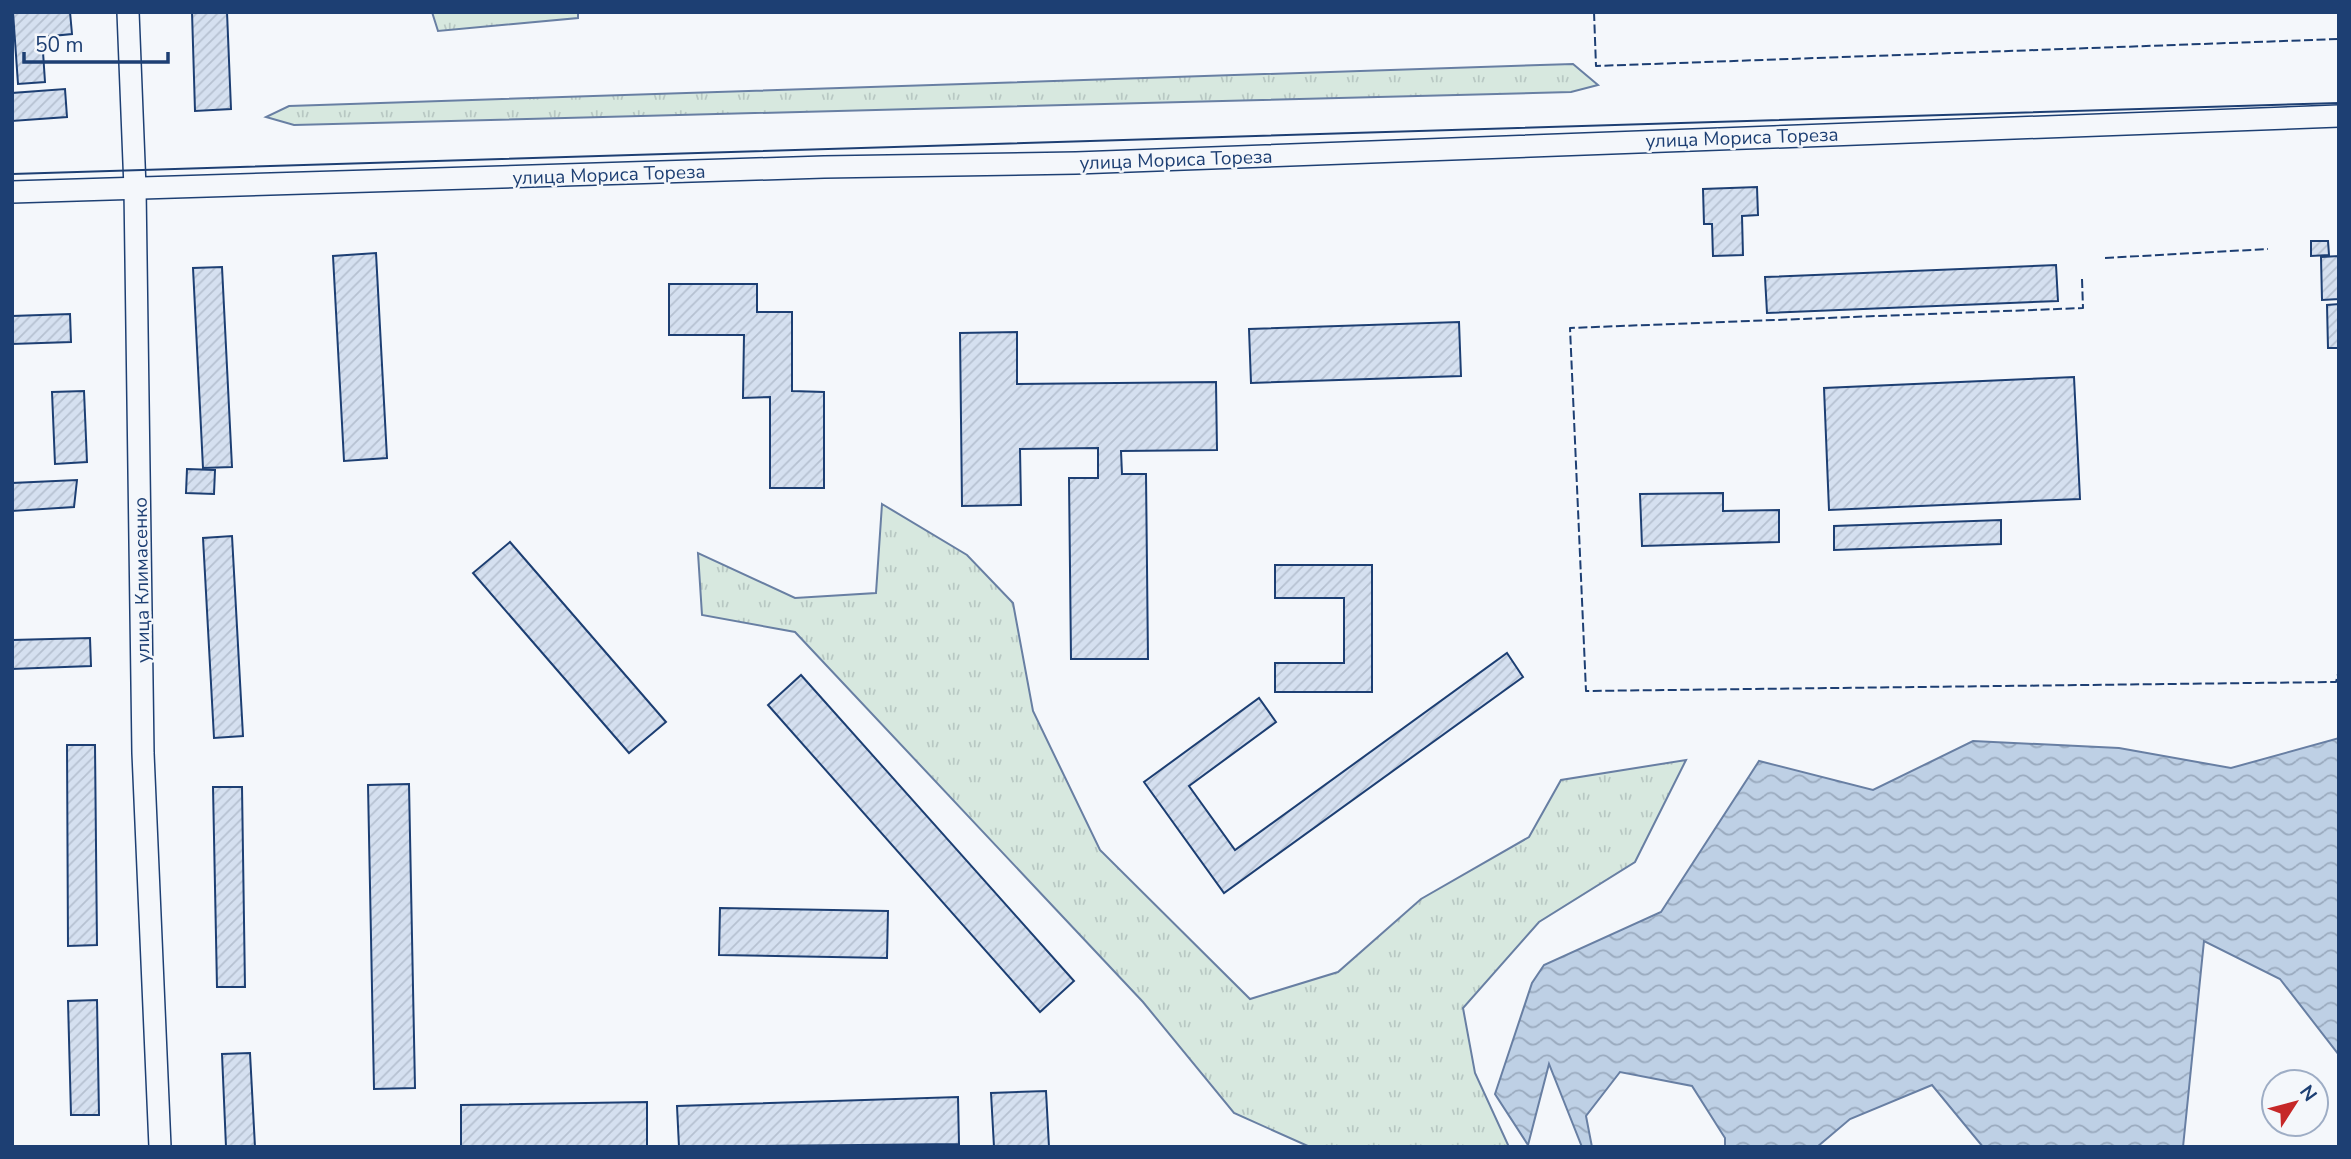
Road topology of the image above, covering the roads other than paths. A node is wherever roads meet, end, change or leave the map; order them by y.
1 (128, 12) edge
2 (2339, 116) edge
3 (135, 188) junction
4 (12, 192) edge
5 (160, 1147) edge

1 - 3 street, улица Климасенко
2 - 3 street, улица Мориса Тореза
3 - 4 street, улица Мориса Тореза
3 - 5 street, улица Климасенко

